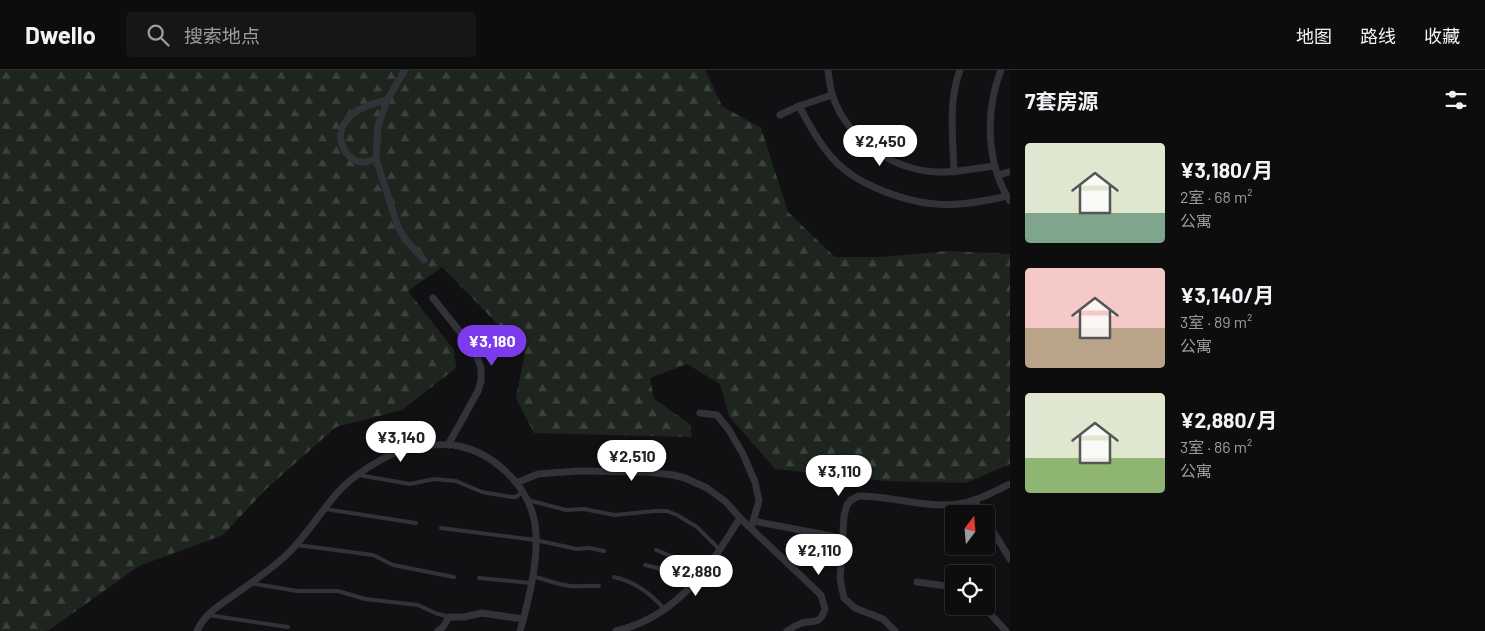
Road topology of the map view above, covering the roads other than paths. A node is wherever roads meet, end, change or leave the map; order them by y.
1 (405, 70) edge
2 (828, 70) edge
3 (960, 70) edge
4 (1001, 70) edge
5 (832, 95) junction
6 (387, 100) junction
7 (799, 106) junction
8 (780, 114) dead end
9 (376, 159) junction
10 (994, 166) junction
11 (954, 172) junction
12 (1010, 172) edge
13 (998, 175) junction
14 (1008, 198) edge
15 (424, 260) dead end
16 (433, 298) dead end
17 (700, 413) dead end
18 (448, 445) junction
19 (358, 476) junction
20 (516, 483) junction
21 (1010, 484) edge
22 (522, 492) junction
23 (528, 500) junction
24 (974, 500) junction
25 (977, 505) edge
26 (325, 509) junction
27 (740, 518) junction
28 (416, 522) dead end
29 (752, 524) junction
30 (441, 528) dead end
31 (995, 535) edge
32 (832, 536) dead end
33 (535, 540) junction
34 (297, 545) junction
35 (656, 550) dead end
36 (720, 550) junction
37 (604, 551) dead end
38 (1010, 559) edge
39 (645, 565) dead end
40 (686, 568) junction
41 (454, 577) dead end
42 (614, 577) dead end
43 (479, 578) dead end
44 (698, 578) junction
45 (532, 579) junction
46 (917, 582) dead end
47 (250, 584) junction
48 (599, 586) dead end
49 (945, 586) edge
50 (664, 609) junction
51 (208, 615) junction
52 (991, 615) edge
53 (449, 617) junction
54 (523, 619) junction
55 (288, 627) dead end
56 (197, 631) edge
57 (438, 631) edge
58 (520, 631) edge
59 (616, 631) edge
60 (787, 631) edge
61 (896, 631) edge
62 (1006, 631) edge

1 - 6 street
2 - 5 street
3 - 11 street
4 - 10 street
5 - 7 street
5 - 11 street
6 - 9 street
6 - 9 street
7 - 8 street
7 - 14 street
9 - 15 street
10 - 11 street
10 - 13 street
12 - 13 street
13 - 14 street
16 - 18 street
17 - 29 street
18 - 19 street
18 - 20 street
19 - 22 lane
19 - 26 street
20 - 22 street
20 - 27 street
21 - 24 street
22 - 23 street
23 - 33 street
23 - 36 lane
24 - 25 street
24 - 61 street
26 - 28 lane
26 - 34 street
27 - 29 street
27 - 36 street
29 - 32 street
29 - 60 street
30 - 33 lane
31 - 38 street
33 - 37 lane
33 - 45 street
34 - 41 lane
34 - 47 street
35 - 40 lane
36 - 44 street
39 - 40 lane
40 - 44 lane
42 - 50 lane
43 - 45 lane
44 - 50 street
45 - 48 lane
45 - 54 street
46 - 49 street
47 - 51 street
47 - 53 lane
50 - 59 street
51 - 55 lane
51 - 56 street
52 - 62 street
53 - 54 street
53 - 57 street
54 - 58 street

